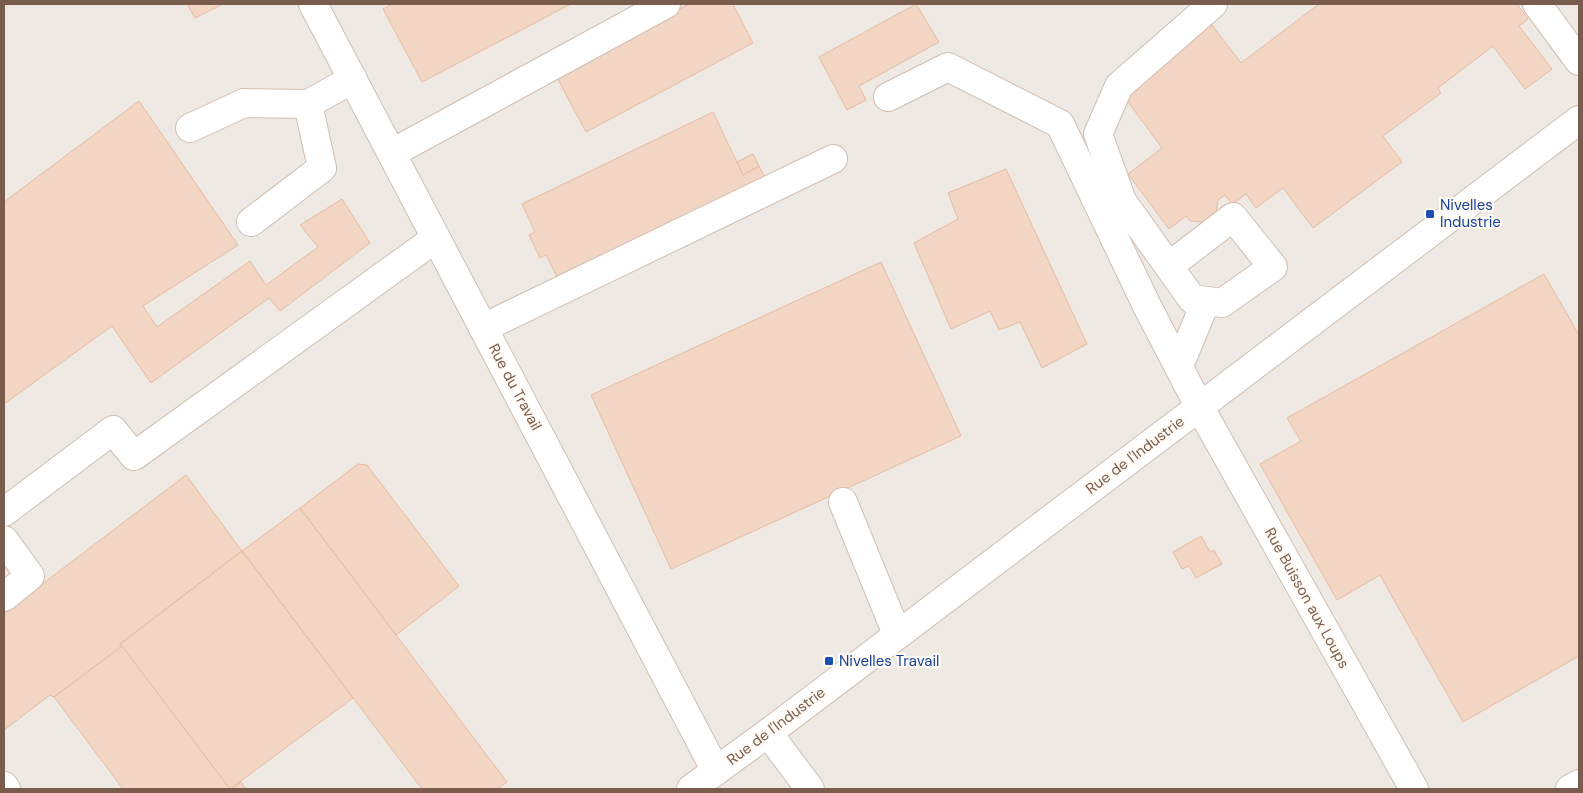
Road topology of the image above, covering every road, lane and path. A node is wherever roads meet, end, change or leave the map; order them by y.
1 (313, 4) edge
2 (666, 4) edge
3 (1213, 4) edge
4 (1537, 4) edge
5 (1579, 61) edge
6 (353, 79) junction
7 (888, 97) dead end
8 (308, 104) junction
9 (1579, 120) edge
10 (190, 128) dead end
11 (392, 153) junction
12 (833, 159) dead end
13 (251, 222) dead end
14 (436, 238) junction
15 (1169, 266) junction
16 (1206, 301) junction
17 (484, 328) junction
18 (1179, 366) junction
19 (1200, 406) junction
20 (843, 502) dead end
21 (4, 512) edge
22 (4, 540) edge
23 (4, 596) edge
24 (897, 634) junction
25 (768, 733) junction
26 (716, 771) junction
27 (1579, 784) edge
28 (4, 786) edge
29 (6, 789) edge
30 (691, 789) edge
31 (810, 789) edge
32 (1414, 789) edge
33 (1570, 789) edge

1 - 6 street, Rue du Travail
2 - 11 street
3 - 15 street
4 - 5 street
6 - 8 street
6 - 11 street, Rue du Travail
7 - 18 street, Rue Buisson aux Loups
8 - 10 street
8 - 13 street
9 - 19 street, Rue de l'Industrie
11 - 14 street, Rue du Travail
12 - 17 street
14 - 17 street, Rue du Travail
14 - 21 street
15 - 16 street
15 - 16 street
16 - 18 street
17 - 26 street, Rue du Travail
18 - 19 street, Rue Buisson aux Loups
19 - 24 street, Rue de l'Industrie
19 - 32 street, Rue Buisson aux Loups
20 - 24 street
22 - 23 street
24 - 25 street, Rue de l'Industrie
25 - 26 street, Rue de l'Industrie
25 - 31 street
26 - 30 street, Rue de l'Industrie
27 - 33 street
28 - 29 street

